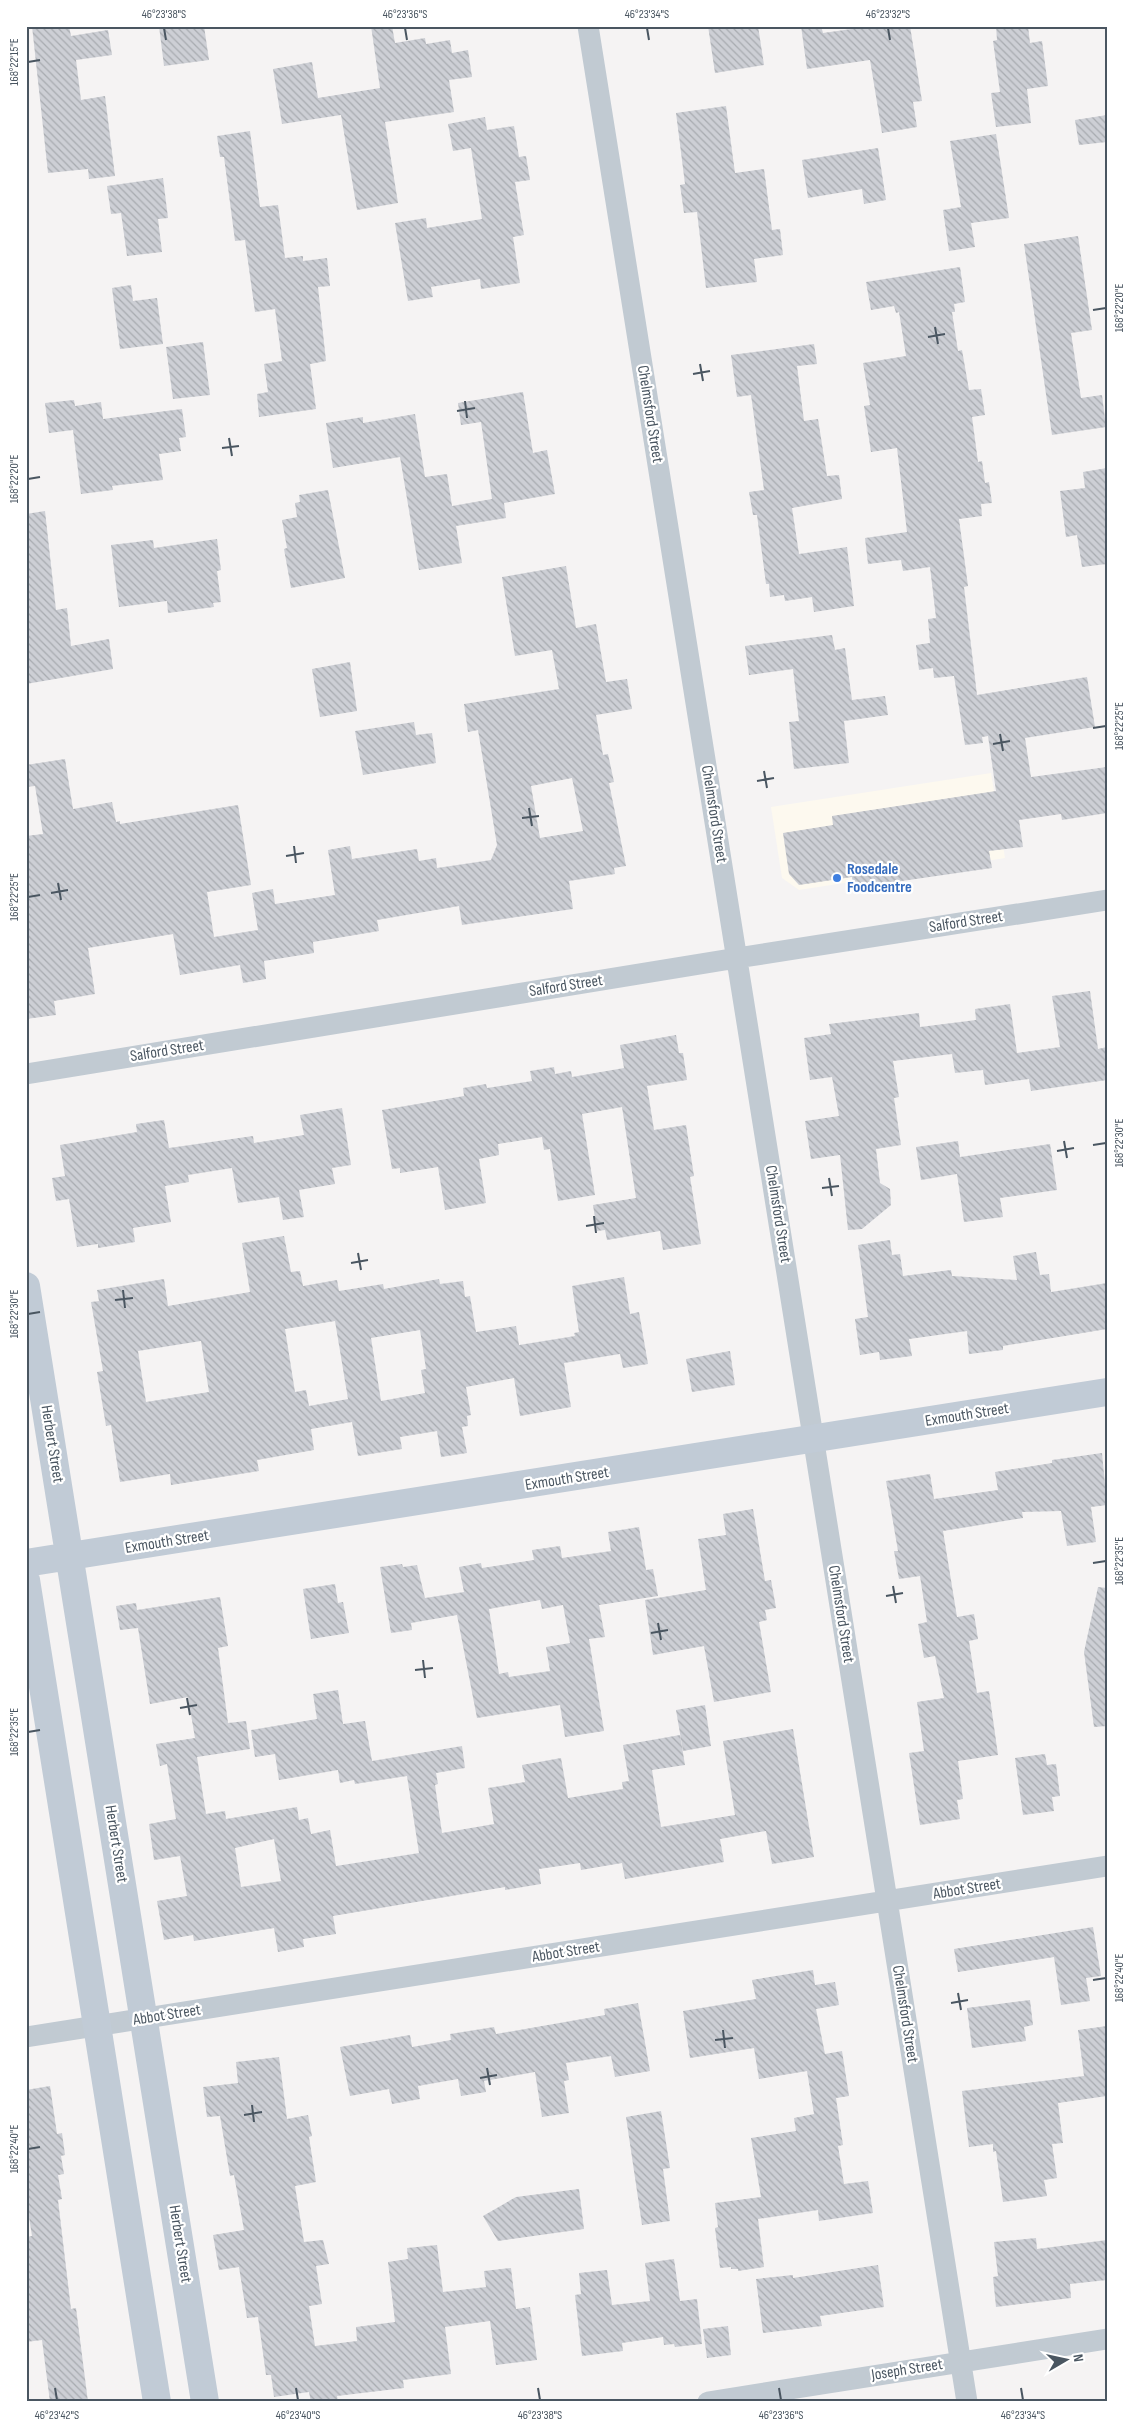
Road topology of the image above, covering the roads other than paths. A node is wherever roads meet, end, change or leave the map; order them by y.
1 (588, 26) edge
2 (1107, 900) edge
3 (737, 958) junction
4 (26, 1074) edge
5 (26, 1286) edge
6 (1107, 1392) edge
7 (813, 1440) junction
8 (70, 1557) junction
9 (26, 1563) edge
10 (26, 1580) edge
11 (1107, 1866) edge
12 (887, 1900) junction
13 (144, 2019) junction
14 (97, 2027) junction
15 (26, 2038) edge
16 (1107, 2339) edge
17 (961, 2362) junction
18 (157, 2402) edge
19 (204, 2402) edge
20 (708, 2402) edge
21 (967, 2402) edge

1 - 3 street, Chelmsford Street
2 - 3 street, Salford Street
3 - 4 street, Salford Street
3 - 7 street, Chelmsford Street
5 - 8 street, Herbert Street
6 - 7 street, Exmouth Street
7 - 8 street, Exmouth Street
7 - 12 street, Chelmsford Street
8 - 9 street, Exmouth Street
8 - 13 street, Herbert Street
10 - 14 street
11 - 12 street, Abbot Street
12 - 13 street, Abbot Street
12 - 17 street, Chelmsford Street
13 - 14 street, Abbot Street
13 - 19 street, Herbert Street
14 - 15 street, Abbot Street
14 - 18 street
16 - 17 street, Joseph Street
17 - 20 street, Joseph Street
17 - 21 street, Chelmsford Street

